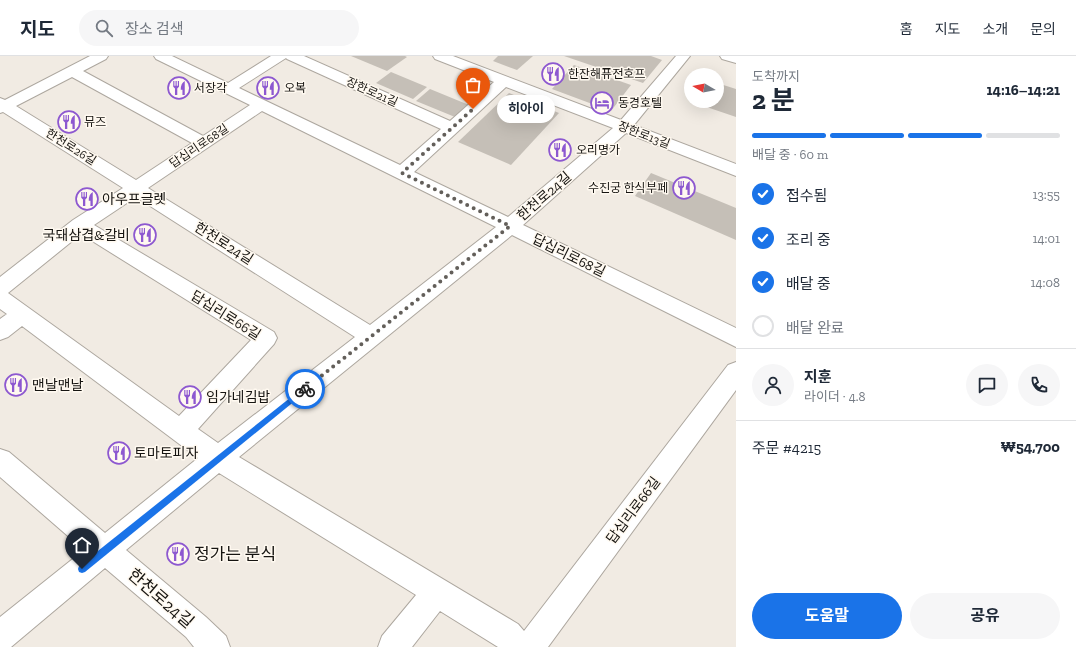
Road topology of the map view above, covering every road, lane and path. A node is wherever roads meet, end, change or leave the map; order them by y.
1 (101, 56) edge
2 (160, 56) edge
3 (281, 56) edge
4 (292, 56) edge
5 (440, 56) edge
6 (683, 56) edge
7 (727, 56) edge
8 (736, 59) edge
9 (72, 71) junction
10 (504, 81) junction
11 (228, 89) junction
12 (2, 105) edge
13 (261, 105) junction
14 (624, 127) junction
15 (452, 128) junction
16 (204, 143) junction
17 (736, 170) edge
18 (402, 173) junction
19 (137, 188) junction
20 (80, 225) junction
21 (510, 226) junction
22 (0, 288) edge
23 (0, 298) edge
24 (22, 314) junction
25 (0, 331) edge
26 (371, 336) junction
27 (736, 338) edge
28 (736, 372) edge
29 (180, 431) junction
30 (218, 458) junction
31 (0, 461) edge
32 (106, 550) junction
33 (437, 592) junction
34 (0, 636) edge
35 (215, 647) edge
36 (393, 647) edge
37 (518, 647) edge
38 (530, 647) edge

1 - 9 street, 한천로26길
2 - 11 street, 답십리로68길
3 - 11 street
4 - 15 street, 장한로21길
5 - 10 street, 장한로13길
6 - 14 street, 한천로24길
7 - 8 street
9 - 12 street, 한천로26길
9 - 16 street
10 - 14 street, 장한로13길
10 - 15 street
11 - 13 street, 답십리로68길
12 - 19 street, 한천로26길
13 - 16 street, 답십리로68길
13 - 18 street, 답십리로68길
14 - 17 street, 장한로13길
14 - 21 street, 한천로24길
15 - 18 street
16 - 19 street, 답십리로68길
18 - 21 street, 답십리로68길
19 - 20 street
19 - 26 street, 한천로24길
20 - 22 street
20 - 29 street, 답십리로66길
21 - 26 street, 한천로24길
21 - 27 street, 답십리로68길
23 - 24 street
24 - 25 street
24 - 29 street
26 - 30 street, 한천로24길
28 - 38 street, 답십리로66길
29 - 30 street
30 - 32 street, 한천로24길
30 - 33 street
31 - 32 street, 한천로24길
32 - 34 street, 한천로24길
32 - 35 street, 한천로24길
33 - 36 street
33 - 37 street

